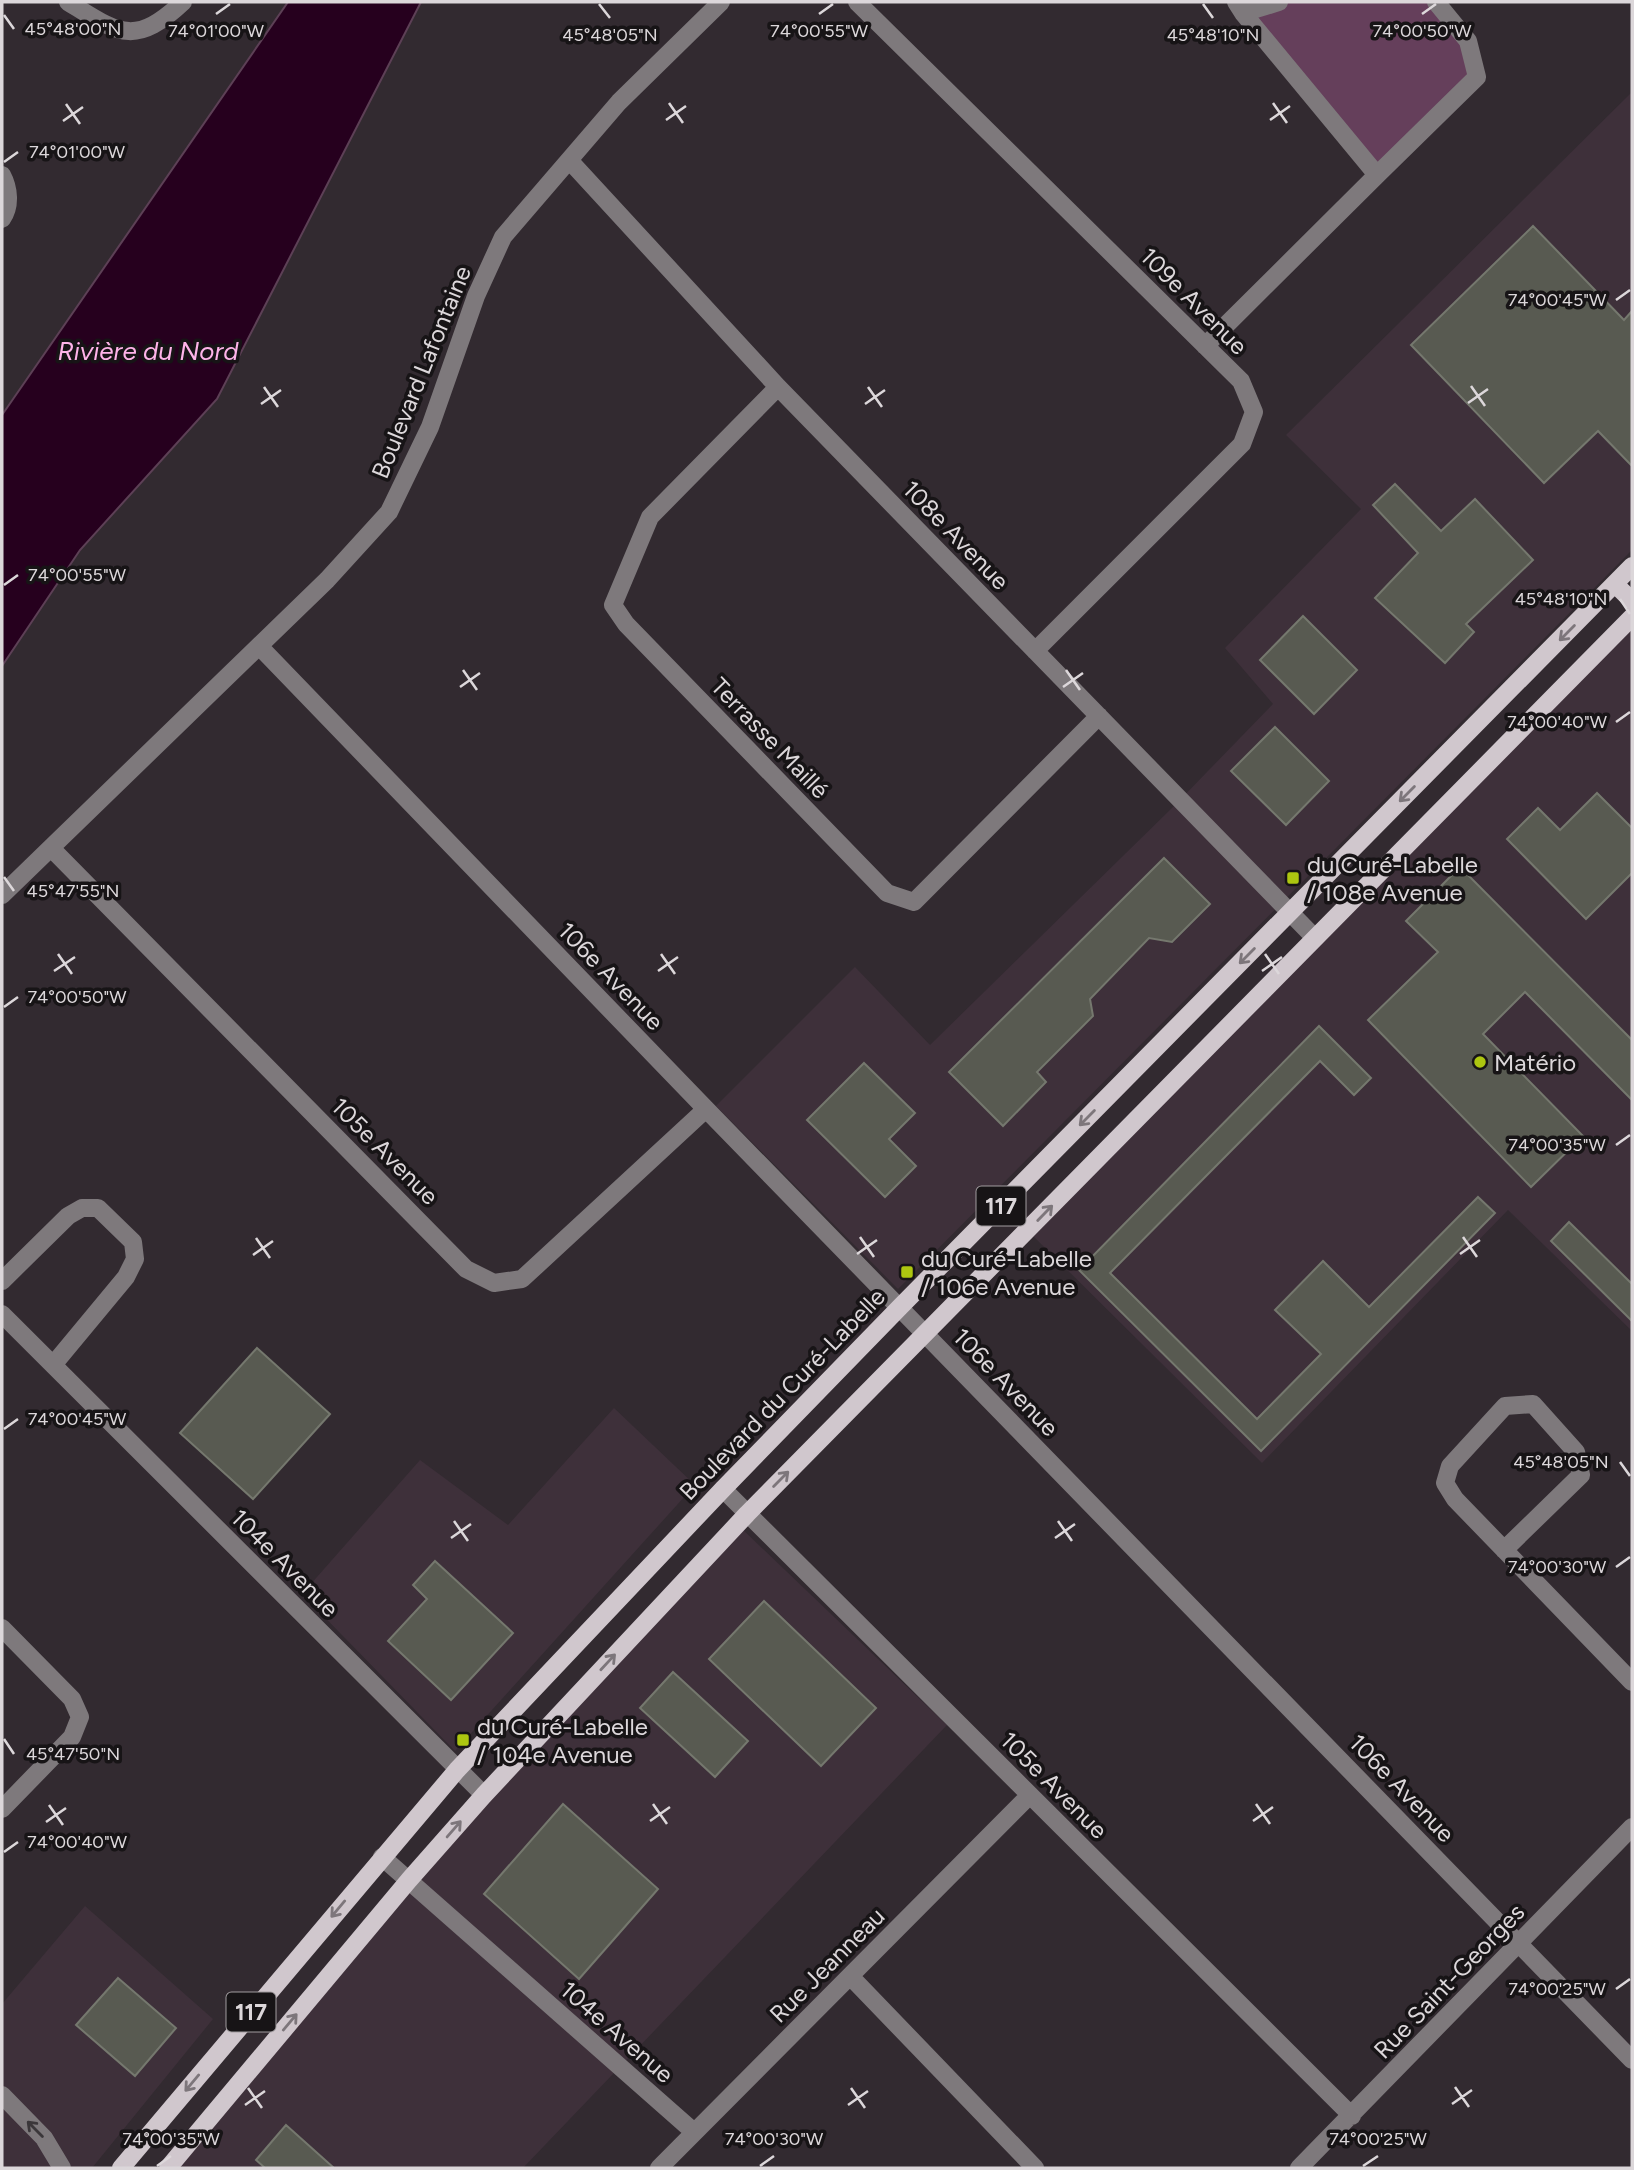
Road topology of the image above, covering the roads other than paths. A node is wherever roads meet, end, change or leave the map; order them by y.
1 (68, 2) edge
2 (183, 2) edge
3 (721, 2) edge
4 (857, 2) edge
5 (1279, 2) edge
6 (1436, 2) edge
7 (1240, 7) edge
8 (569, 160) junction
9 (2, 175) edge
10 (1377, 175) junction
11 (2, 219) edge
12 (1205, 346) junction
13 (778, 387) junction
14 (1632, 566) edge
15 (1615, 584) junction
16 (1632, 601) edge
17 (1632, 617) edge
18 (259, 646) junction
19 (1035, 650) junction
20 (1099, 716) junction
21 (51, 848) junction
22 (2, 895) edge
23 (1290, 913) junction
24 (1314, 937) junction
25 (706, 1109) junction
26 (2, 1281) edge
27 (900, 1307) junction
28 (2, 1314) edge
29 (926, 1334) junction
30 (53, 1365) junction
31 (723, 1489) junction
32 (747, 1514) junction
33 (1504, 1550) junction
34 (2, 1628) edge
35 (1632, 1682) edge
36 (457, 1770) junction
37 (484, 1795) junction
38 (1030, 1796) junction
39 (2, 1809) edge
40 (1632, 1827) edge
41 (382, 1857) junction
42 (409, 1880) junction
43 (1520, 1944) junction
44 (850, 1976) junction
45 (1632, 2060) edge
46 (2, 2095) edge
47 (1352, 2116) junction
48 (694, 2132) junction
49 (62, 2168) edge
50 (121, 2168) edge
51 (168, 2168) edge
52 (659, 2168) edge
53 (1035, 2168) edge
54 (1299, 2168) edge

1 - 2 street
3 - 8 street, Boulevard Lafontaine
4 - 12 street, 109e Avenue
5 - 7 street
6 - 10 street
7 - 10 street
8 - 13 street, 108e Avenue
8 - 18 street, Boulevard Lafontaine
9 - 11 street
10 - 12 street
12 - 19 street, 109e Avenue
13 - 19 street, 108e Avenue
13 - 20 street, Terrasse Maillé
14 - 15 main road, Boulevard du Curé-Labelle / 117
15 - 16 main road
15 -> 23 main road, Boulevard du Curé-Labelle / 117
17 - 24 main road, 117
18 - 21 street, Boulevard Lafontaine
18 - 25 street, 106e Avenue
19 - 20 street, 108e Avenue
20 - 23 street, 108e Avenue
21 - 22 street, Boulevard Lafontaine
21 - 25 street, 105e Avenue
23 - 24 street, 108e Avenue
23 -> 27 main road, Boulevard du Curé-Labelle / 117
29 -> 24 main road, 117
25 - 27 street, 106e Avenue
26 - 30 street
27 - 29 street, 106e Avenue
27 - 31 main road, Boulevard du Curé-Labelle / 117
28 - 30 street, 104e Avenue
32 -> 29 main road, 117
29 - 43 street, 106e Avenue
30 - 36 street, 104e Avenue
31 - 32 street, 105e Avenue
31 - 36 main road, Boulevard du Curé-Labelle / 117
37 -> 32 main road, 117
32 - 38 street, 105e Avenue
33 - 33 street
33 - 35 street
34 - 39 street
36 - 37 street, 104e Avenue
36 - 41 main road, Boulevard du Curé-Labelle / 117
42 -> 37 main road, 117
38 - 44 street, Rue Jeanneau
38 - 47 street, 105e Avenue
40 - 43 street, Rue Saint-Georges
41 - 42 street, 104e Avenue
41 -> 50 main road, Boulevard du Curé-Labelle / 117
42 - 48 street, 104e Avenue
51 -> 42 main road, 117
43 - 45 street, 106e Avenue
43 - 47 street, Rue Saint-Georges
44 - 48 street, Rue Jeanneau
44 - 53 street
49 -> 46 street
47 - 54 street, Rue Saint-Georges
48 - 52 street, Rue Jeanneau

